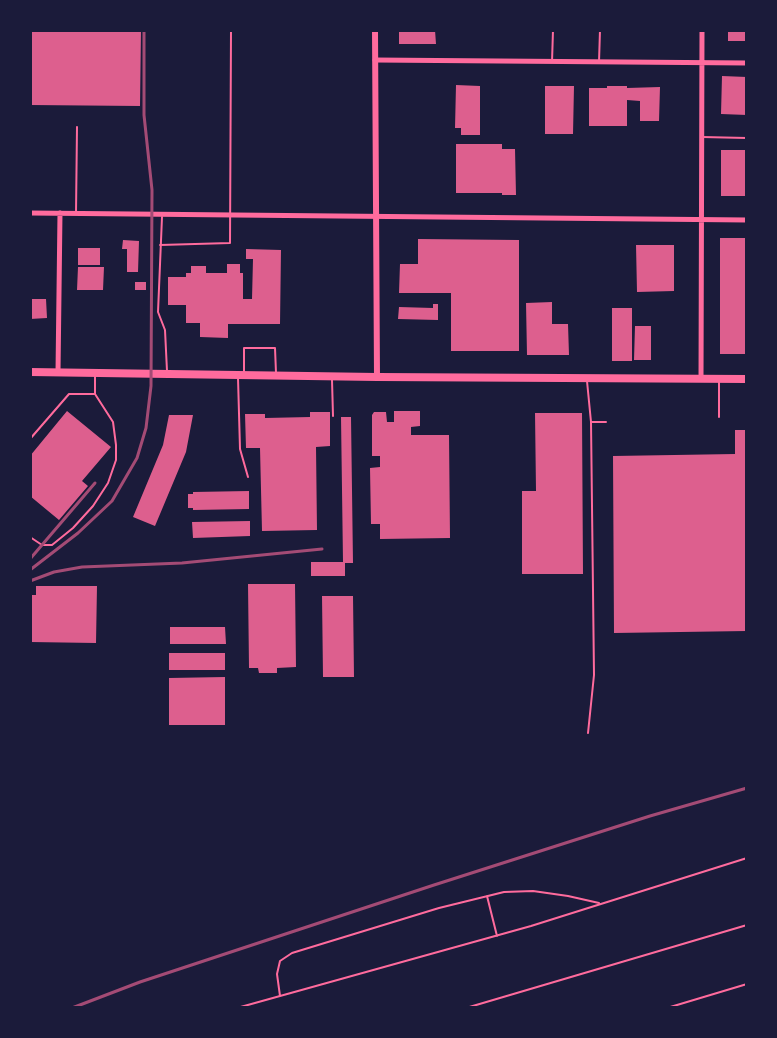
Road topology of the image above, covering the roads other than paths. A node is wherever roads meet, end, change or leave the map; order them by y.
1 (231, 30) edge
2 (375, 30) edge
3 (553, 30) edge
4 (600, 30) edge
5 (702, 30) edge
6 (375, 60) junction
7 (552, 62) junction
8 (599, 62) junction
9 (702, 63) junction
10 (747, 63) edge
11 (76, 127) dead end
12 (702, 137) junction
13 (747, 138) edge
14 (30, 213) edge
15 (60, 213) junction
16 (76, 213) junction
17 (162, 214) junction
18 (231, 215) junction
19 (376, 217) junction
20 (703, 219) junction
21 (747, 220) edge
22 (160, 245) junction
23 (30, 372) edge
24 (58, 372) junction
25 (95, 372) junction
26 (168, 374) junction
27 (241, 375) junction
28 (276, 376) junction
29 (332, 376) junction
30 (377, 377) junction
31 (586, 378) junction
32 (701, 379) junction
33 (720, 379) junction
34 (747, 379) edge
35 (95, 394) junction
36 (333, 416) dead end
37 (719, 417) dead end
38 (591, 422) junction
39 (606, 422) dead end
40 (30, 439) edge
41 (248, 477) dead end
42 (30, 537) edge
43 (588, 733) dead end
44 (747, 858) edge
45 (487, 897) junction
46 (601, 904) junction
47 (747, 925) edge
48 (498, 936) junction
49 (747, 984) edge
50 (280, 996) junction
51 (237, 1008) edge
52 (466, 1008) edge
53 (667, 1008) edge

1 - 18 lane
2 - 6 street
3 - 7 lane
4 - 8 lane
5 - 9 street
6 - 7 street
6 - 19 street
7 - 8 street
8 - 9 street
9 - 10 street
9 - 12 street
11 - 16 lane
12 - 13 lane
12 - 20 street
14 - 15 street
15 - 16 street
15 - 24 street
16 - 17 street
17 - 18 street
17 - 22 lane
18 - 19 street
18 - 22 lane
19 - 20 street
19 - 30 street
20 - 21 street
20 - 32 street
22 - 26 lane
23 - 24 main road
24 - 25 main road
25 - 26 main road
25 - 35 lane
26 - 27 main road
27 - 28 main road
27 - 28 lane
27 - 41 lane
28 - 29 main road
29 - 30 main road
29 - 36 lane
30 - 31 main road
31 - 32 main road
31 - 38 lane
32 - 33 main road
33 - 34 main road
33 - 37 lane
35 - 40 lane
35 - 42 lane
38 - 39 lane
38 - 43 lane
44 - 46 lane
45 - 46 lane
45 - 48 lane
45 - 50 lane
46 - 48 lane
47 - 52 lane
48 - 50 lane
49 - 53 lane
50 - 51 lane

